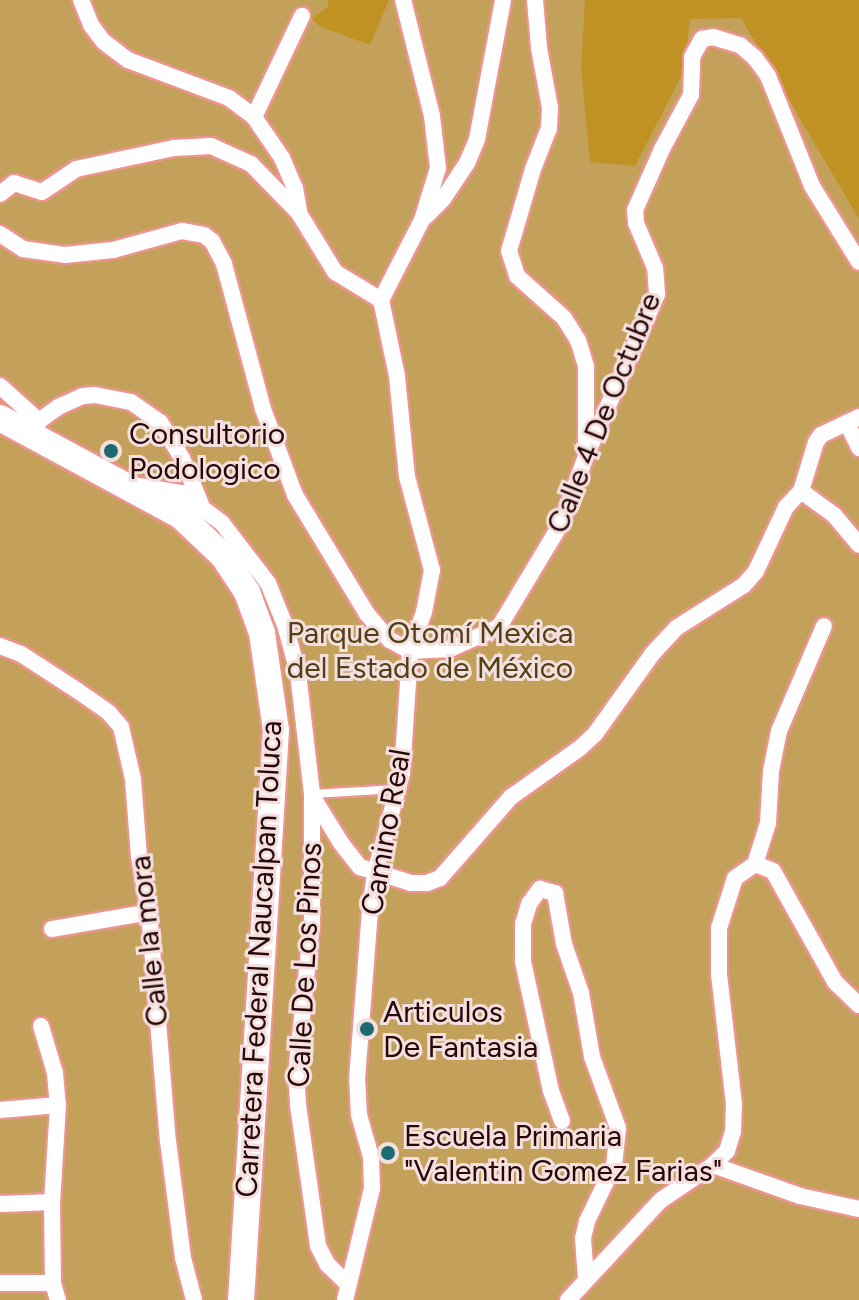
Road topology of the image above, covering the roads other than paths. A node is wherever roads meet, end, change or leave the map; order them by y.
1 (81, 0) edge
2 (403, 0) edge
3 (503, 0) edge
4 (535, 0) edge
5 (302, 16) dead end
6 (254, 117) junction
7 (0, 194) edge
8 (300, 215) junction
9 (422, 220) junction
10 (2, 240) edge
11 (859, 262) edge
12 (381, 300) junction
13 (0, 386) edge
14 (0, 418) edge
15 (853, 420) edge
16 (35, 428) junction
17 (859, 448) edge
18 (586, 456) junction
19 (126, 485) junction
20 (801, 491) junction
21 (201, 504) junction
22 (859, 545) edge
23 (824, 626) dead end
24 (0, 646) edge
25 (410, 651) junction
26 (398, 789) junction
27 (312, 794) junction
28 (755, 864) junction
29 (375, 873) junction
30 (149, 912) junction
31 (52, 929) dead end
32 (859, 1005) edge
33 (41, 1026) dead end
34 (58, 1105) junction
35 (0, 1110) edge
36 (562, 1121) dead end
37 (713, 1165) junction
38 (52, 1202) junction
39 (0, 1204) edge
40 (859, 1209) edge
41 (586, 1280) junction
42 (0, 1283) edge
43 (53, 1283) junction
44 (346, 1292) edge
45 (58, 1300) edge
46 (194, 1300) edge
47 (241, 1300) edge
48 (568, 1300) edge

1 - 6 street
2 - 9 street
3 - 9 street
4 - 18 street
5 - 6 street
6 - 8 street
7 - 8 street
8 - 12 street
9 - 12 street
10 - 25 street
11 - 18 street, Calle 4 De Octubre
12 - 25 street, Camino Real
13 - 16 street
14 - 16 main road, Carretera Federal Naucalpan Toluca
15 - 17 street
15 - 20 street
16 - 19 main road, Carretera Federal Naucalpan Toluca
16 - 21 street
18 - 25 street, Calle 4 De Octubre
19 - 21 street, Calle De Los Pinos
19 - 47 main road, Carretera Federal Naucalpan Toluca
20 - 22 street
20 - 29 street
21 - 27 street, Calle De Los Pinos
23 - 28 street
24 - 30 street, Calle la mora
25 - 26 street, Camino Real
26 - 27 lane
26 - 29 street, Camino Real
27 - 29 street
27 - 44 street, Calle De Los Pinos
28 - 32 street
28 - 37 street
29 - 44 street, Camino Real
30 - 31 street
30 - 46 street, Calle la mora
33 - 34 street
34 - 35 street
34 - 38 street
36 - 41 street
37 - 40 street
37 - 41 street
38 - 39 street
38 - 43 street
41 - 48 street
42 - 43 street
43 - 45 street

